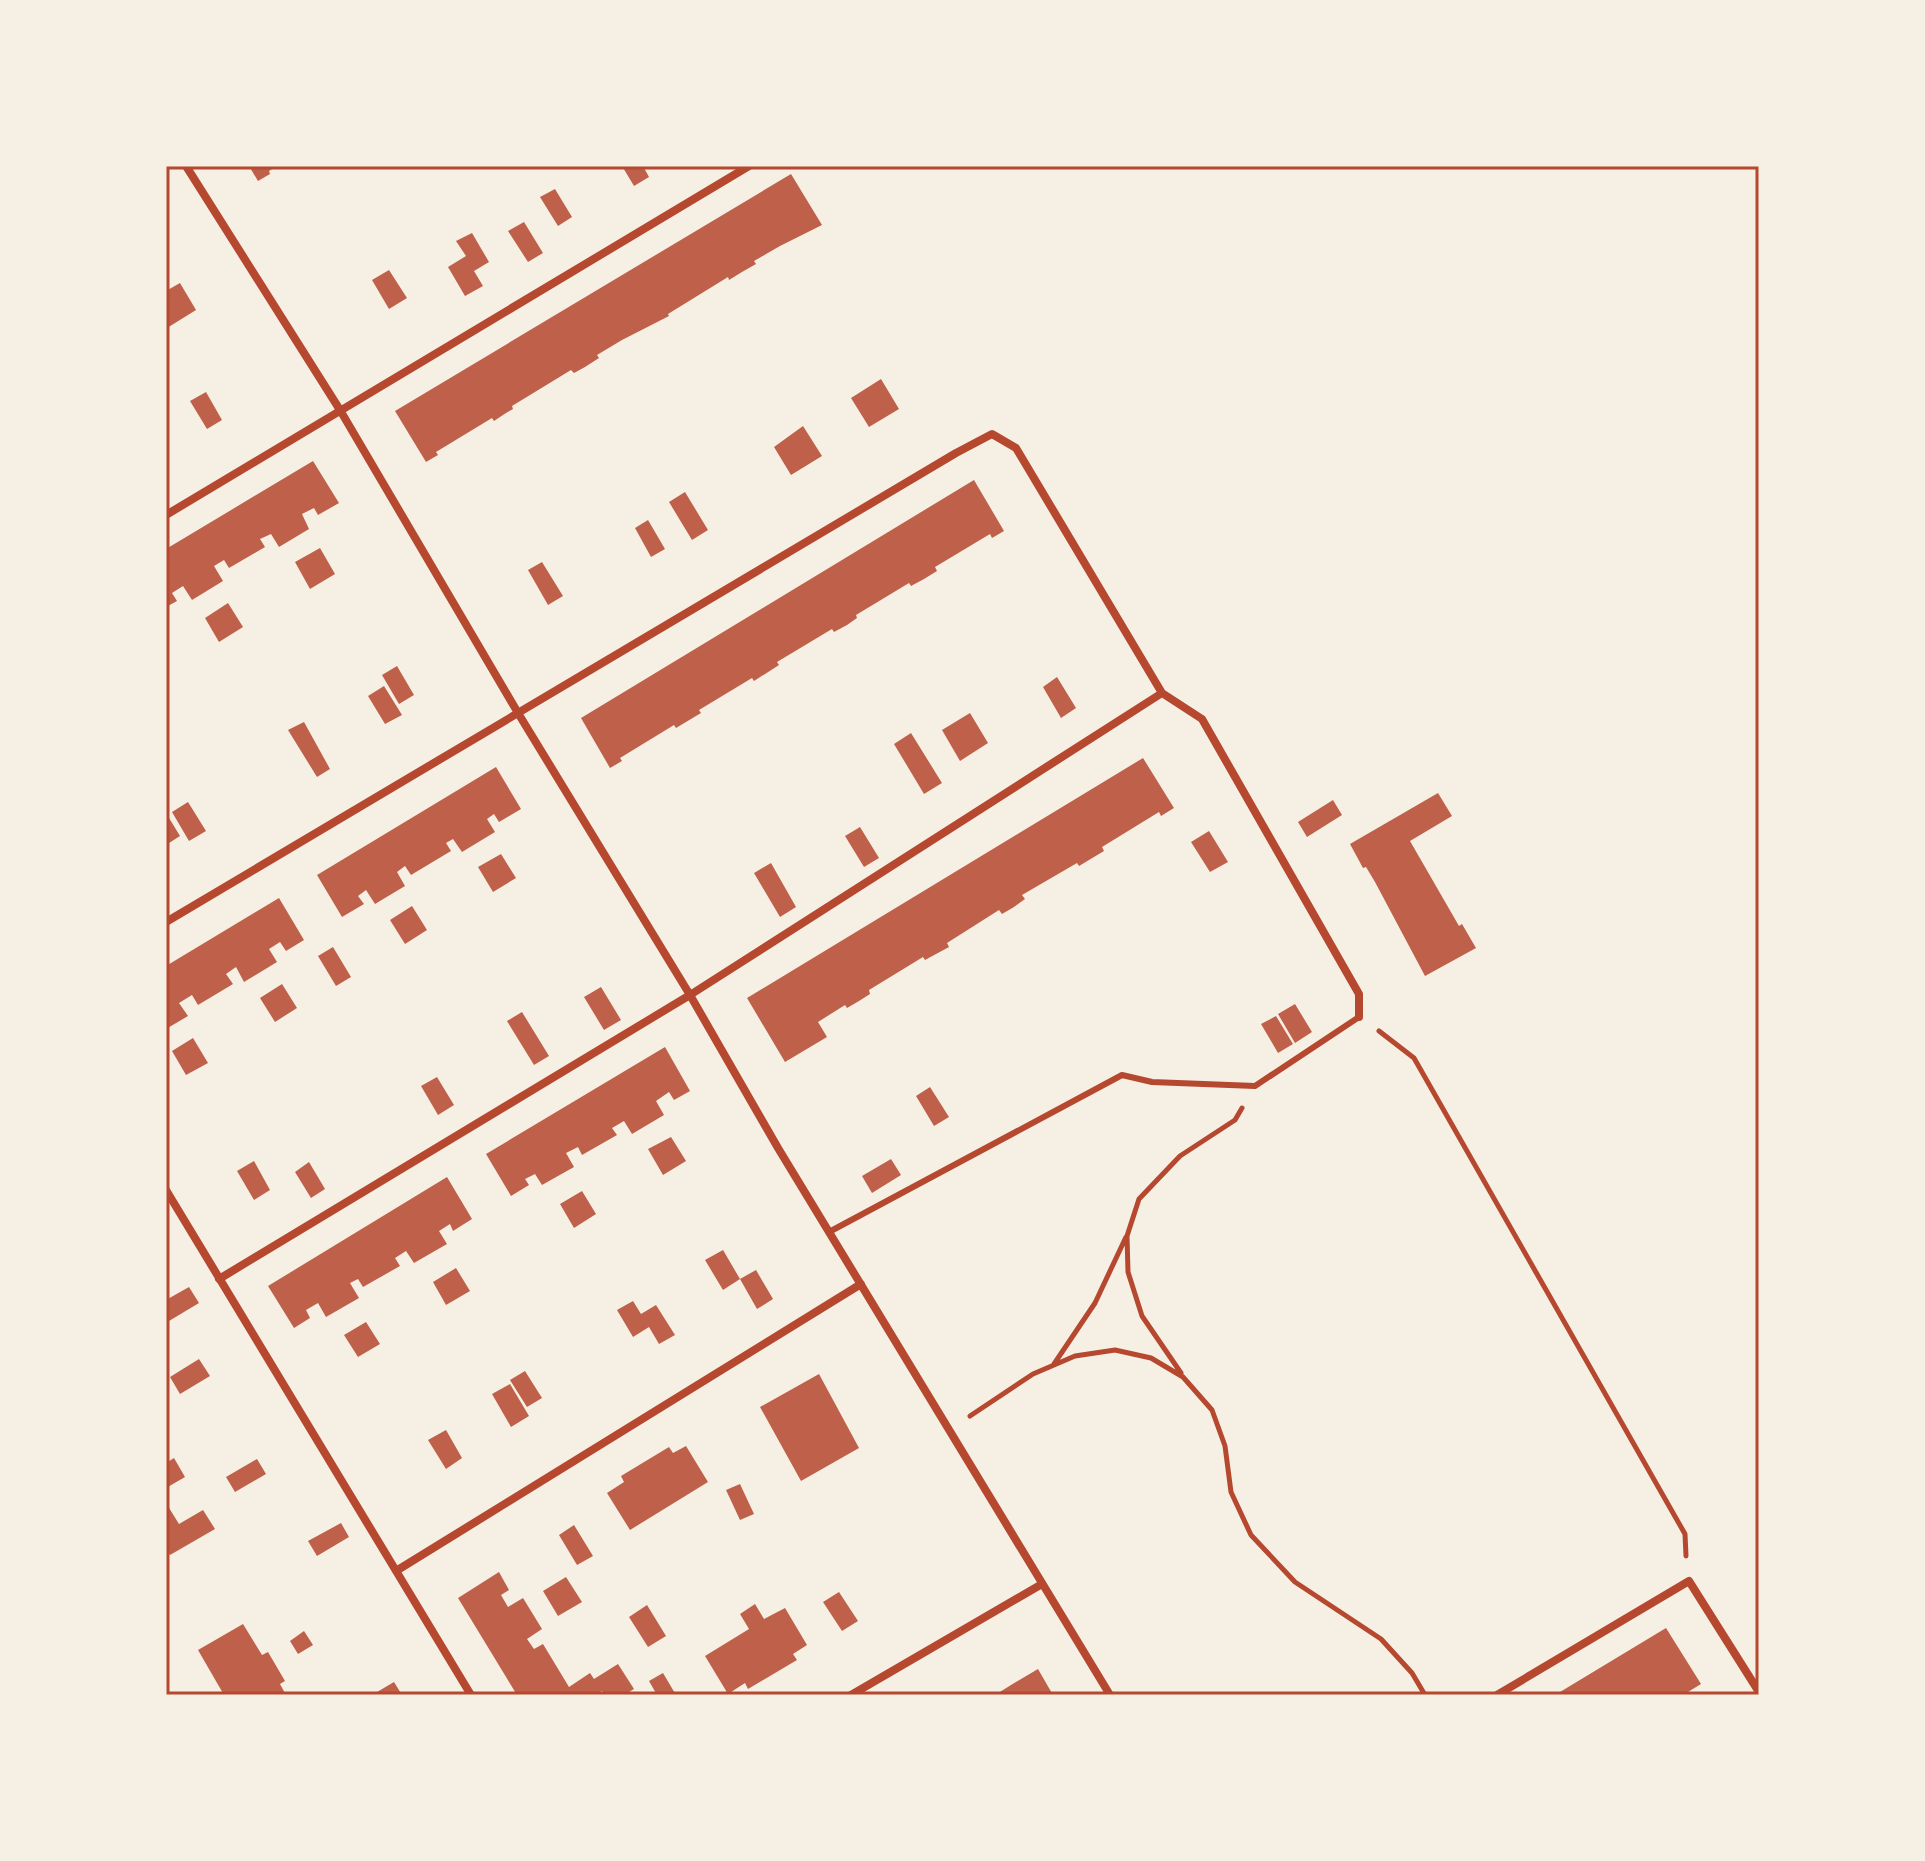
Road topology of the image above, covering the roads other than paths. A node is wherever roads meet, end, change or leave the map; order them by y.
1 (186, 166) edge
2 (749, 166) edge
3 (340, 410) junction
4 (166, 515) edge
5 (1162, 693) junction
6 (518, 713) junction
7 (166, 922) edge
8 (690, 995) junction
9 (1359, 1017) joint
10 (166, 1190) edge
11 (829, 1232) junction
12 (219, 1279) junction
13 (861, 1284) junction
14 (396, 1571) junction
15 (1042, 1584) junction
16 (1759, 1692) edge
17 (471, 1695) edge
18 (851, 1695) edge
19 (1110, 1695) edge
20 (1497, 1695) edge

1 - 3 street
2 - 3 street
3 - 4 street
3 - 6 street
5 - 6 street
5 - 8 street
5 - 9 street
6 - 7 street
6 - 8 street
8 - 11 street
8 - 12 street
9 - 11 lane
10 - 12 street
11 - 13 street
12 - 14 street
13 - 14 street
13 - 15 street
14 - 17 street
15 - 18 street
15 - 19 street
16 - 20 street

